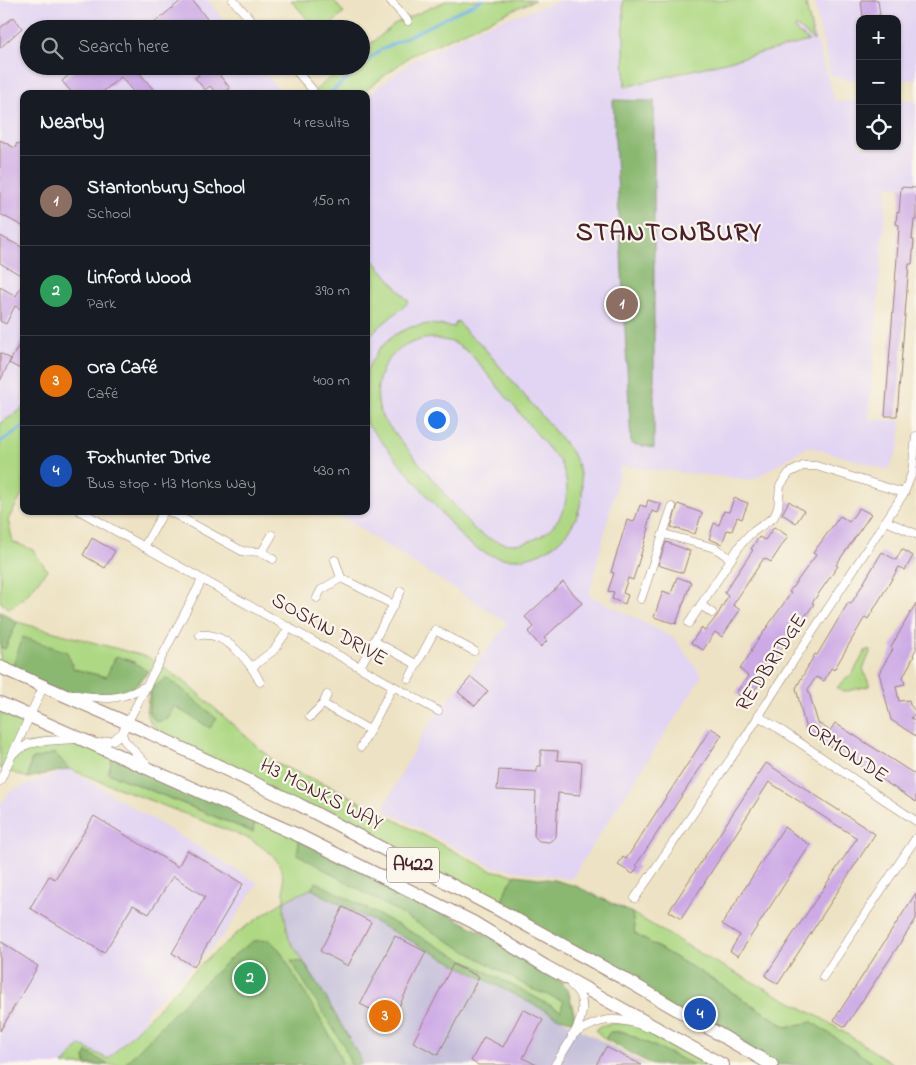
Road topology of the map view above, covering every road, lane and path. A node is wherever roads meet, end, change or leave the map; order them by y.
1 (233, 0) edge
2 (390, 0) edge
3 (251, 20) edge
4 (408, 20) dead end
5 (300, 75) edge
6 (312, 88) dead end
7 (916, 436) edge
8 (904, 493) junction
9 (672, 507) dead end
10 (87, 515) edge
11 (162, 515) edge
12 (176, 515) edge
13 (886, 521) junction
14 (664, 534) junction
15 (916, 534) edge
16 (272, 535) dead end
17 (144, 547) junction
18 (262, 552) junction
19 (273, 559) dead end
20 (335, 560) dead end
21 (731, 560) junction
22 (341, 578) junction
23 (202, 580) junction
24 (401, 591) dead end
25 (317, 598) dead end
26 (641, 599) dead end
27 (394, 605) junction
28 (701, 605) junction
29 (712, 613) dead end
30 (688, 623) dead end
31 (290, 627) junction
32 (202, 632) dead end
33 (374, 641) junction
34 (474, 651) dead end
35 (416, 664) junction
36 (252, 667) junction
37 (360, 667) junction
38 (6, 669) edge
39 (409, 679) dead end
40 (260, 682) dead end
41 (44, 685) junction
42 (393, 686) junction
43 (144, 687) junction
44 (61, 692) junction
45 (327, 695) dead end
46 (0, 703) edge
47 (324, 704) junction
48 (438, 711) dead end
49 (30, 716) junction
50 (758, 716) junction
51 (310, 717) dead end
52 (125, 728) junction
53 (370, 730) junction
54 (82, 739) junction
55 (96, 744) junction
56 (361, 747) dead end
57 (13, 755) junction
58 (153, 771) junction
59 (0, 781) edge
60 (916, 821) edge
61 (916, 838) edge
62 (635, 898) dead end
63 (545, 966) junction
64 (823, 977) dead end
65 (572, 1035) junction
66 (678, 1039) junction
67 (556, 1065) edge
68 (723, 1065) edge
69 (772, 1065) edge

1 - 3 street
2 - 4 street
5 - 6 street
7 - 8 street, REDBRIDGE
8 - 13 street, REDBRIDGE
8 - 21 street
9 - 14 street
10 - 17 street, SOSKIN DRIVE
11 - 17 street
12 - 18 street
13 - 15 street
13 - 50 street, REDBRIDGE
14 - 21 street
14 - 26 street
16 - 18 street
17 - 23 street, SOSKIN DRIVE
18 - 19 street
20 - 22 street
21 - 28 street
22 - 25 street
22 - 27 street
23 - 31 street, SOSKIN DRIVE
23 - 43 street
24 - 27 street
27 - 33 street
28 - 29 street
28 - 30 street
31 - 36 street
31 - 37 street, SOSKIN DRIVE
32 - 36 street
33 - 35 street
33 - 37 street
34 - 35 street
35 - 39 street
36 - 40 street
37 - 42 street, SOSKIN DRIVE
38 - 41 main road, H3 MONKS WAY / A422
41 - 44 main road, H3 MONKS WAY / A422
41 - 49 street
42 - 48 street, SOSKIN DRIVE
42 - 53 street
43 - 44 street
43 - 52 street
44 - 52 main road, H3 MONKS WAY / A422
45 - 47 street
46 - 49 main road, A422
47 - 51 street
47 - 53 street
49 - 54 main road, A422
49 - 57 street
50 - 60 street, ORMONDE
50 - 62 street, REDBRIDGE
52 - 55 street
52 - 58 street
52 - 69 main road, H3 MONKS WAY / A422
53 - 56 street
54 - 55 main road, A422
54 - 57 street
55 - 58 main road, A422
57 - 59 street
58 - 63 main road, A422
61 - 64 street
63 - 65 street
63 - 66 main road, A422
65 - 66 street
65 - 67 street
66 - 68 main road, A422

